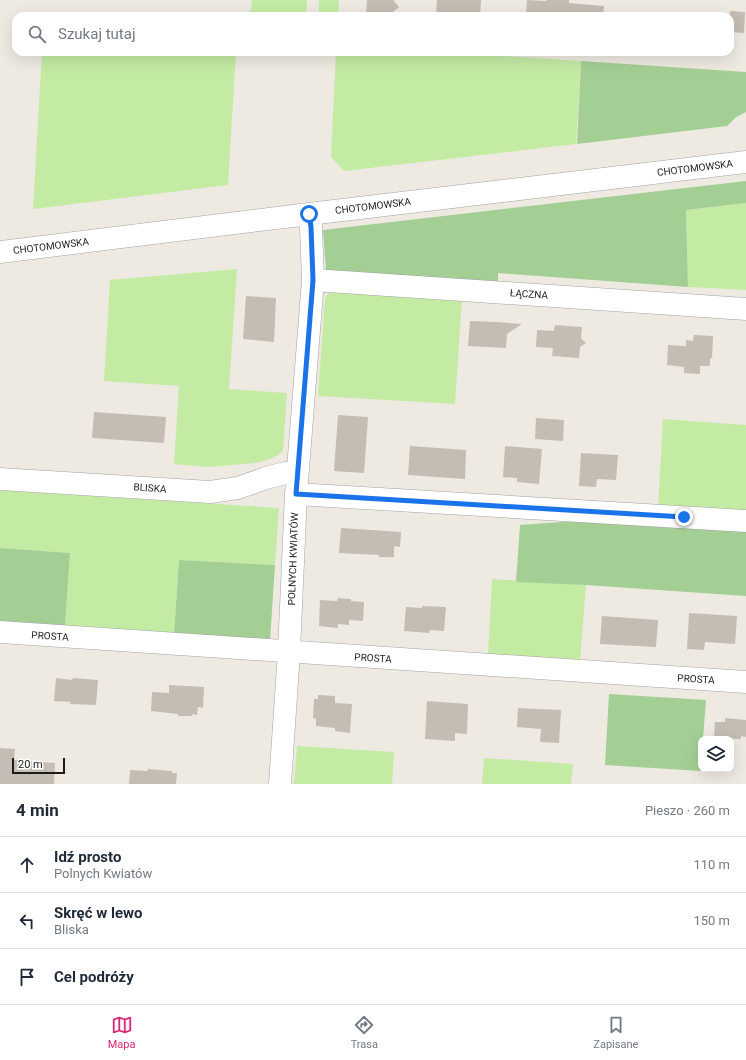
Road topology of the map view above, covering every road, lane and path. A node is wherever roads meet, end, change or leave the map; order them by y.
1 (746, 162) edge
2 (309, 214) junction
3 (0, 252) edge
4 (313, 280) junction
5 (746, 308) edge
6 (0, 479) edge
7 (296, 483) junction
8 (746, 521) edge
9 (0, 632) edge
10 (289, 652) junction
11 (746, 682) edge
12 (280, 784) edge

1 - 2 street, CHOTOMOWSKA
2 - 3 street, CHOTOMOWSKA
2 - 4 street, POLNYCH KWIATÓW
4 - 5 street, ŁĄCZNA
4 - 7 street, POLNYCH KWIATÓW
6 - 7 street, BLISKA
7 - 8 street, BLISKA
7 - 10 street, POLNYCH KWIATÓW
9 - 10 street, PROSTA
10 - 11 street, PROSTA
10 - 12 street, POLNYCH KWIATÓW

